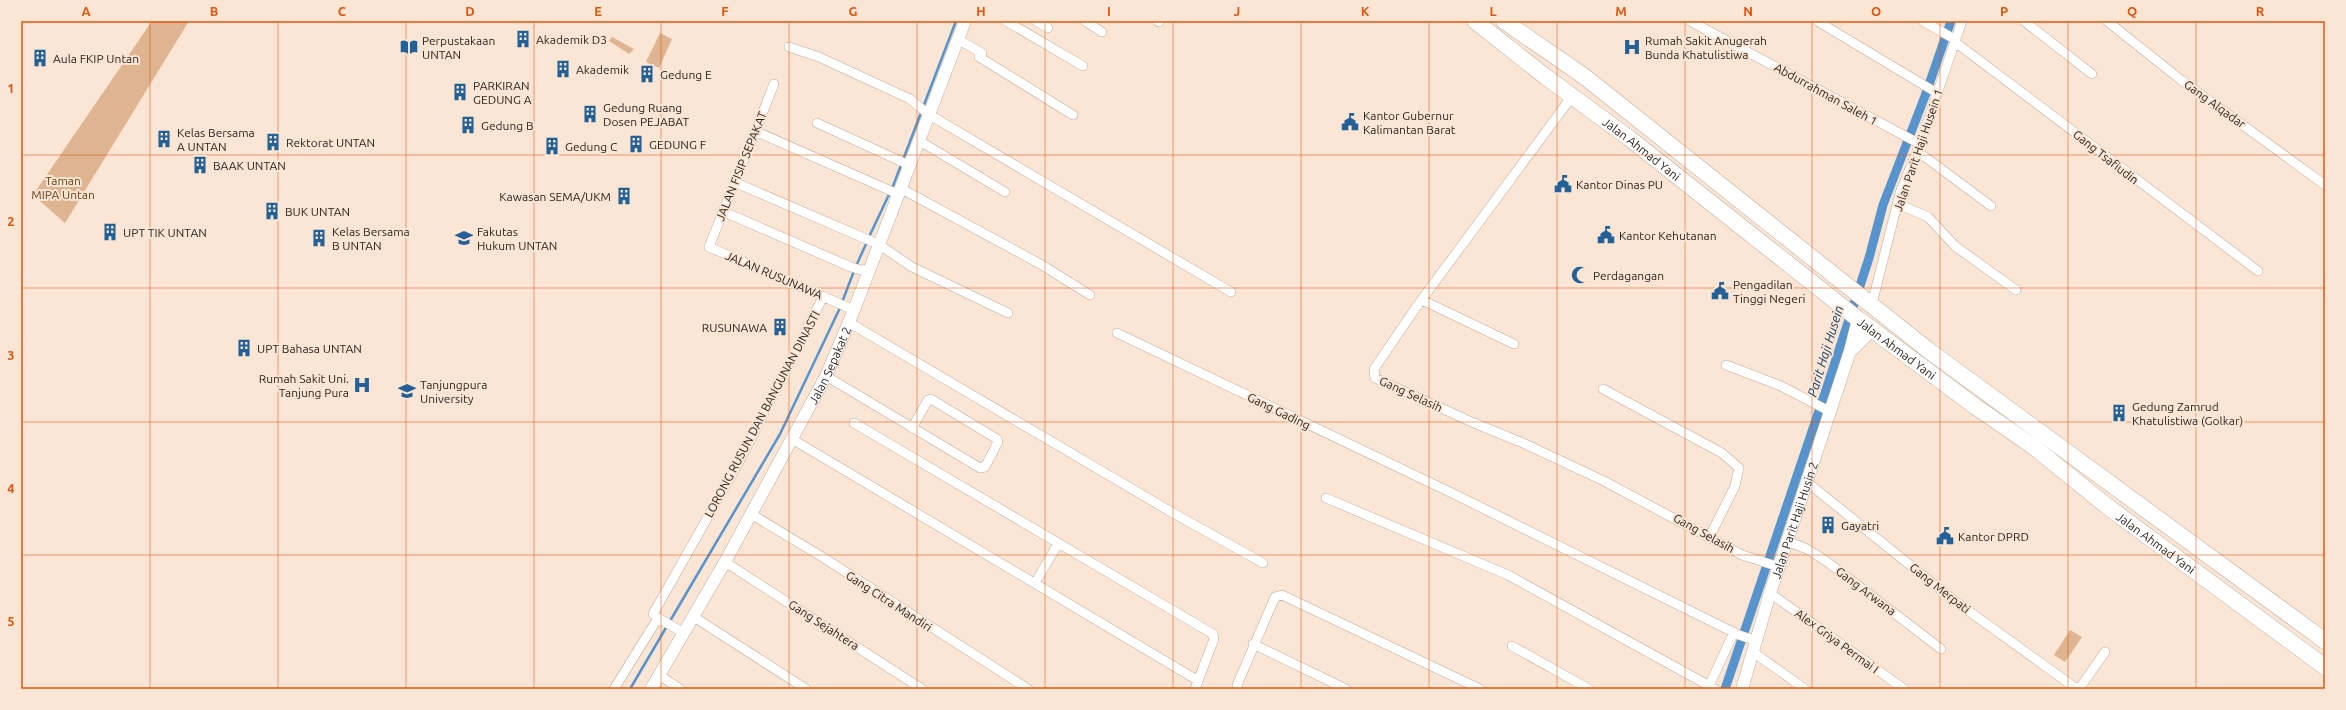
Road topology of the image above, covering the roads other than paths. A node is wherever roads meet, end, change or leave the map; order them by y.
1 (965, 21) edge
2 (1006, 21) edge
3 (1036, 21) edge
4 (1085, 21) edge
5 (1475, 21) edge
6 (1504, 21) edge
7 (1690, 21) edge
8 (1817, 21) edge
9 (1923, 21) edge
10 (1962, 21) edge
11 (2024, 21) edge
12 (2107, 21) edge
13 (1048, 28) dead end
14 (1102, 32) dead end
15 (957, 39) junction
16 (1954, 40) junction
17 (789, 47) dead end
18 (1083, 66) dead end
19 (2092, 74) dead end
20 (774, 84) dead end
21 (1935, 92) junction
22 (1573, 95) junction
23 (922, 109) junction
24 (1073, 115) dead end
25 (817, 122) dead end
26 (1641, 122) junction
27 (755, 131) junction
28 (1629, 138) junction
29 (918, 140) junction
30 (1917, 146) junction
31 (904, 163) junction
32 (734, 182) junction
33 (2325, 185) edge
34 (897, 191) junction
35 (1005, 192) dead end
36 (1898, 204) junction
37 (1991, 206) dead end
38 (722, 211) junction
39 (875, 243) junction
40 (709, 247) joint
41 (865, 270) junction
42 (2258, 271) dead end
43 (2016, 290) dead end
44 (1231, 292) dead end
45 (1090, 295) dead end
46 (823, 297) junction
47 (1862, 297) junction
48 (1422, 300) junction
49 (846, 306) junction
50 (1008, 313) dead end
51 (1853, 314) junction
52 (848, 322) junction
53 (1873, 329) junction
54 (1117, 333) dead end
55 (1514, 344) dead end
56 (1850, 351) junction
57 (1726, 365) dead end
58 (826, 376) junction
59 (1603, 388) dead end
60 (1830, 412) junction
61 (854, 423) dead end
62 (912, 428) junction
63 (792, 439) junction
64 (1807, 482) junction
65 (2124, 494) junction
66 (1326, 498) dead end
67 (2111, 509) junction
68 (751, 514) junction
69 (1710, 536) junction
70 (1787, 541) junction
71 (1058, 544) junction
72 (725, 562) junction
73 (1262, 563) dead end
74 (1775, 566) junction
75 (1035, 583) junction
76 (1770, 593) junction
77 (653, 614) dead end
78 (694, 617) junction
79 (679, 630) junction
80 (1736, 634) junction
81 (2325, 641) edge
82 (1253, 644) junction
83 (1753, 644) junction
84 (1512, 646) dead end
85 (1941, 649) dead end
86 (2105, 652) dead end
87 (2325, 668) edge
88 (659, 675) junction
89 (1196, 685) edge
90 (1470, 686) edge
91 (1712, 688) edge
92 (614, 689) edge
93 (651, 689) edge
94 (680, 689) edge
95 (806, 689) edge
96 (922, 689) edge
97 (1028, 689) edge
98 (1238, 689) edge
99 (1346, 689) edge
100 (1480, 689) edge
101 (1589, 689) edge
102 (1742, 689) edge
103 (1805, 689) edge
104 (1904, 689) edge
105 (2078, 689) edge

1 - 15 street, Jalan Sepakat 2
2 - 18 street
3 - 13 street
4 - 14 street
5 - 22 highway, Jalan Ahmad Yani
6 - 26 highway, Jalan Ahmad Yani
7 - 30 street, Abdurrahman Saleh 1
8 - 21 street
9 - 16 street, Gang Tsafiudin
10 - 16 street, Jalan Parit Haji Husein 1
11 - 19 street
12 - 33 street, Gang Alqadar
15 - 23 street, Jalan Sepakat 2
15 - 24 street
16 - 21 street, Jalan Parit Haji Husein 1
16 - 42 street, Gang Tsafiudin
17 - 23 street
20 - 27 street, JALAN FISIP SEPAKAT
21 - 30 street, Jalan Parit Haji Husein 1
22 - 28 highway, Jalan Ahmad Yani
22 - 48 street, Gang Selasih
23 - 29 street, Jalan Sepakat 2
23 - 44 street
25 - 31 street
26 - 28 highway
26 - 47 highway, Jalan Ahmad Yani
27 - 32 street, JALAN FISIP SEPAKAT
27 - 34 street
28 - 51 highway, Jalan Ahmad Yani
29 - 31 street, Jalan Sepakat 2
29 - 35 street
30 - 36 street, Jalan Parit Haji Husein 1
30 - 37 street, Abdurrahman Saleh 1
31 - 34 street, Jalan Sepakat 2
32 - 38 street, JALAN FISIP SEPAKAT
32 - 39 street
34 - 39 street, Jalan Sepakat 2
34 - 45 street
36 - 43 street
36 - 47 street, Jalan Parit Haji Husein 1
38 - 40 street, JALAN FISIP SEPAKAT
38 - 41 street
39 - 41 street, Jalan Sepakat 2
39 - 50 street
40 - 46 street, JALAN RUSUNAWA
41 - 49 street, Jalan Sepakat 2
46 - 49 street, JALAN RUSUNAWA
46 - 77 street, LORONG RUSUN DAN BANGUNAN DINASTI
47 - 65 highway, Jalan Ahmad Yani
48 - 55 street
48 - 69 street, Gang Selasih
49 - 52 street, Jalan Sepakat 2
51 - 53 highway, Jalan Ahmad Yani
51 - 56 street, Jalan Parit Haji Husin 2
52 - 58 street, Jalan Sepakat 2
52 - 73 street
53 - 56 street
53 - 67 highway, Jalan Ahmad Yani
54 - 80 street, Gang Gading
56 - 60 street, Jalan Parit Haji Husin 2
57 - 60 street
58 - 62 street
58 - 63 street, Jalan Sepakat 2
59 - 69 street
60 - 64 street, Jalan Parit Haji Husin 2
61 - 71 street
62 - 62 street
63 - 68 street, Jalan Sepakat 2
63 - 75 street
64 - 70 street, Jalan Parit Haji Husin 2
64 - 105 street, Gang Merpati
65 - 67 highway
65 - 81 highway, Jalan Ahmad Yani
66 - 91 street
67 - 87 highway, Jalan Ahmad Yani
68 - 72 street, Jalan Sepakat 2
68 - 97 street, Gang Citra Mandiri
69 - 74 street, Gang Selasih
70 - 74 street, Jalan Parit Haji Husin 2
70 - 85 street, Gang Arwana
71 - 75 street
71 - 89 street
72 - 78 street, Jalan Sepakat 2
72 - 96 street, Gang Sejahtera
74 - 76 street, Jalan Parit Haji Husin 2
75 - 89 street
76 - 83 street, Jalan Parit Haji Husin 2
76 - 104 street, Alex Griya Permai I
78 - 79 street, Jalan Sepakat 2
78 - 95 street
79 - 88 street, Jalan Sepakat 2
79 - 92 street
80 - 83 street, Gang Gading
80 - 91 street
82 - 90 street
82 - 98 street
82 - 99 street
83 - 102 street, Jalan Parit Haji Husin 2
83 - 103 street
84 - 101 street
86 - 105 street
88 - 93 street, Jalan Sepakat 2
88 - 94 street
90 - 100 street

